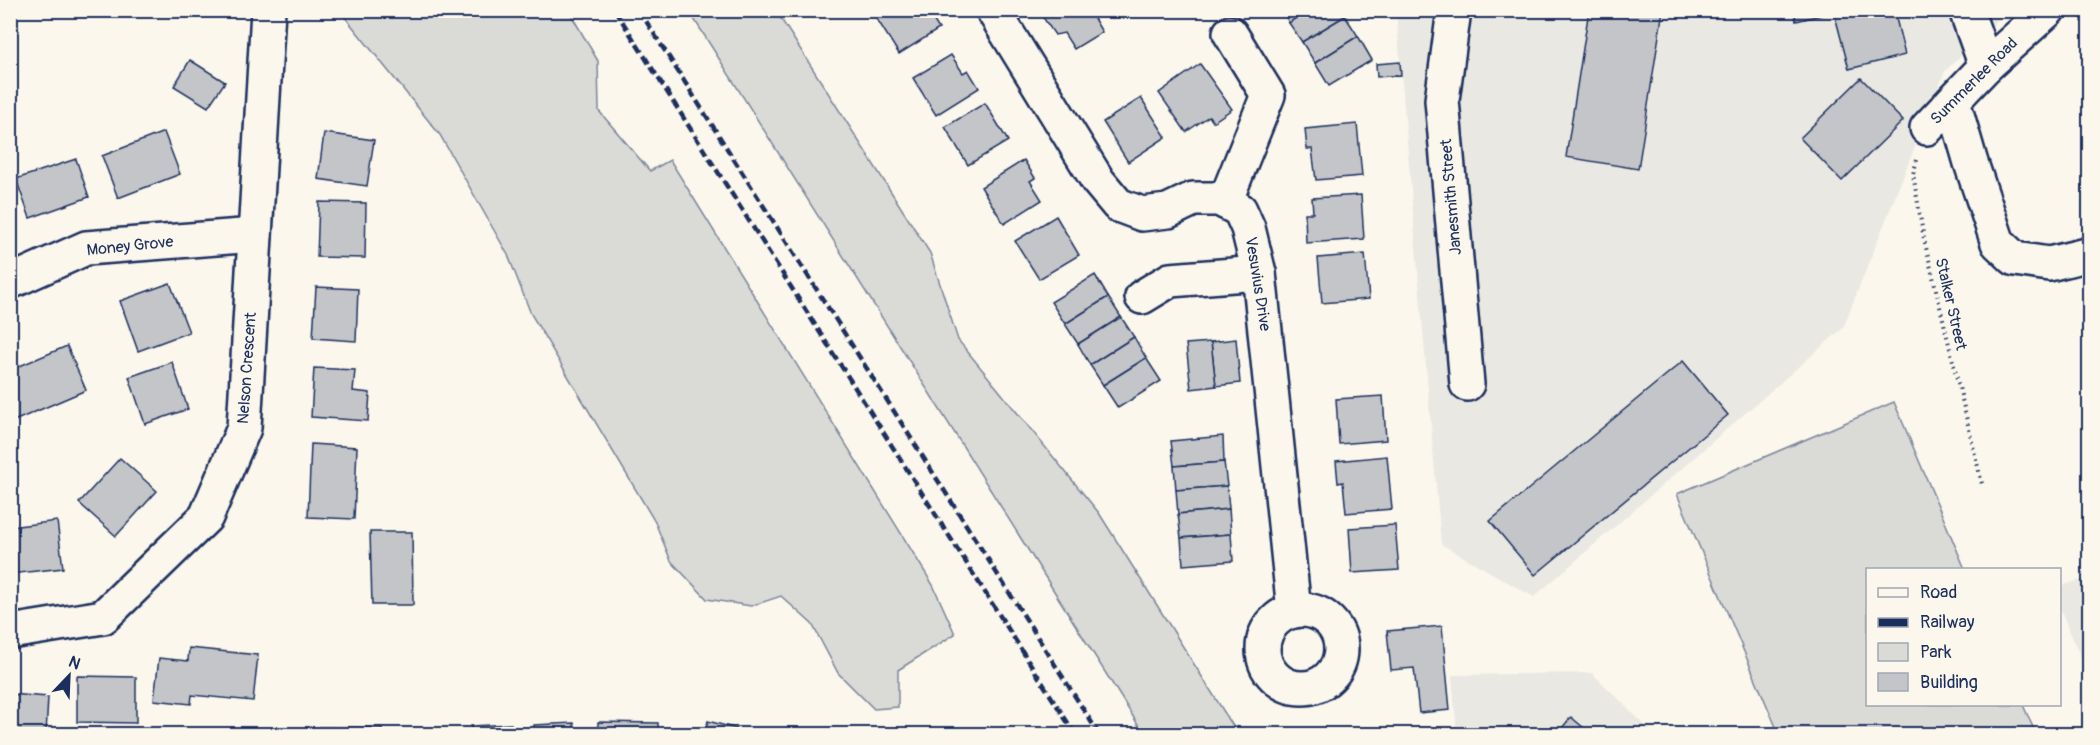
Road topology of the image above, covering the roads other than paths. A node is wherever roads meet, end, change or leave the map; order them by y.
1 (268, 10) edge
2 (993, 10) edge
3 (1454, 10) edge
4 (1966, 10) edge
5 (2048, 10) edge
6 (1230, 33) dead end
7 (1986, 66) junction
8 (1953, 101) junction
9 (1927, 128) road end
10 (1225, 202) junction
11 (255, 235) junction
12 (2090, 254) edge
13 (1259, 273) junction
14 (10, 282) edge
15 (1142, 297) dead end
16 (1467, 384) dead end
17 (1294, 611) dead end
18 (10, 632) edge

1 - 11 street, Nelson Crescent
2 - 10 street
3 - 16 street, Janesmith Street
4 - 7 street
5 - 7 street, Summerlee Road
6 - 10 street
7 - 8 street, Summerlee Road
8 - 9 street, Summerlee Road
8 - 12 street
10 - 13 street, Vesuvius Drive
11 - 14 street, Money Grove
11 - 18 street, Nelson Crescent
13 - 15 street
13 - 17 street, Vesuvius Drive

